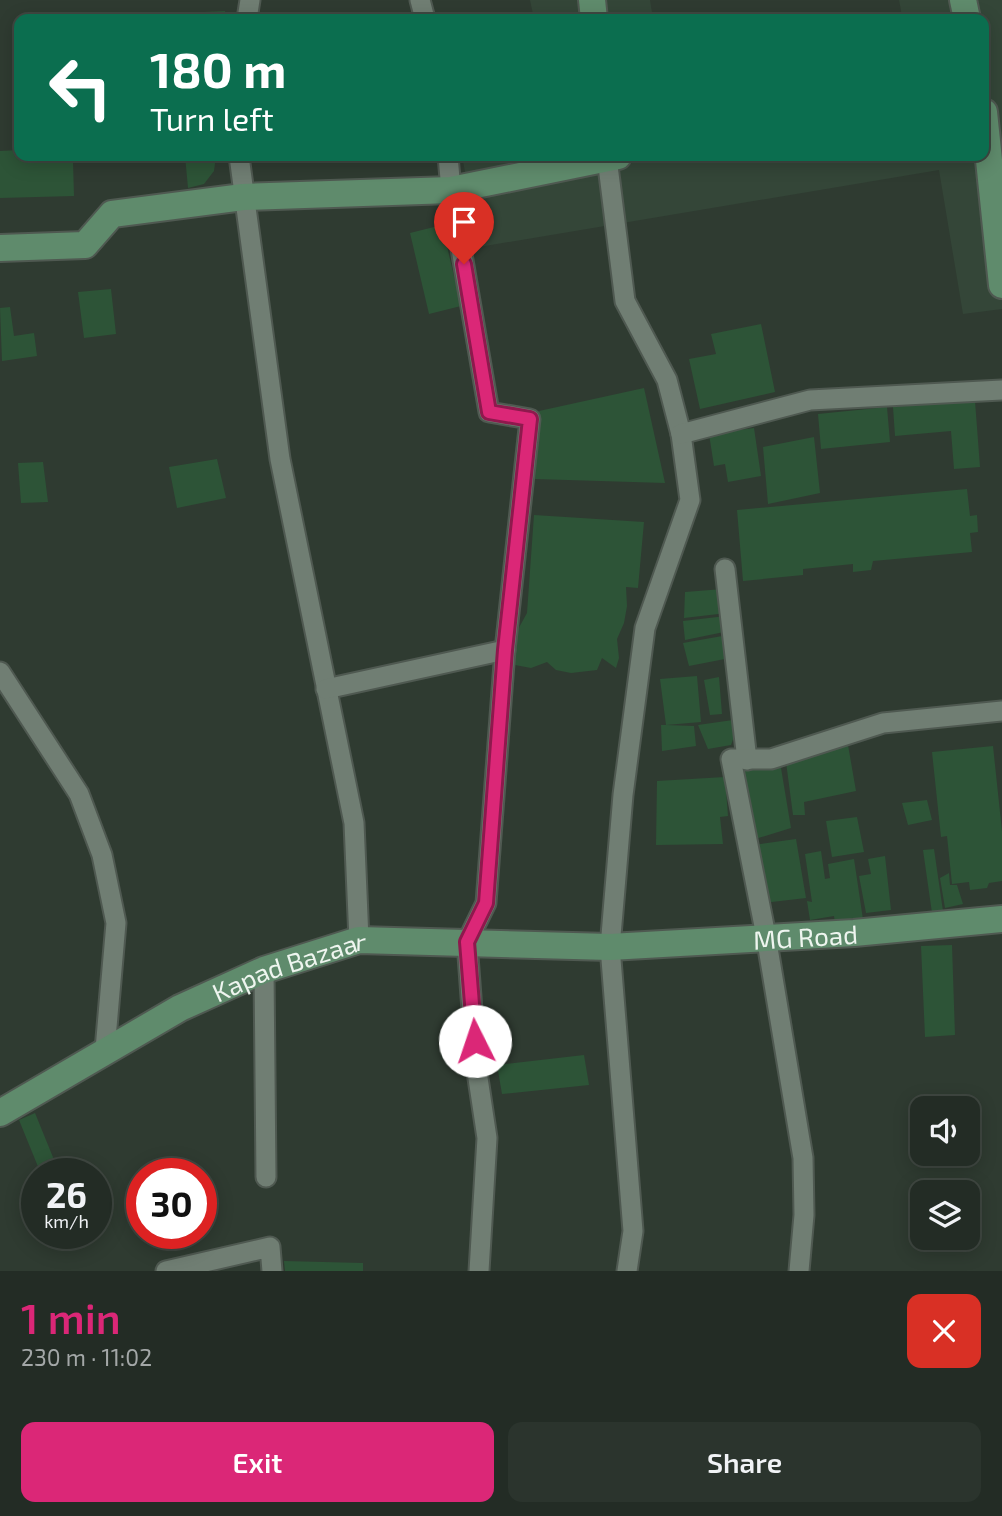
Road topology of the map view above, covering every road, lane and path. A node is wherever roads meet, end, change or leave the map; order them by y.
1 (989, 160) edge
2 (239, 161) edge
3 (448, 161) edge
4 (587, 161) edge
5 (611, 161) edge
6 (451, 190) junction
7 (243, 197) junction
8 (0, 248) edge
9 (1002, 285) edge
10 (1002, 390) edge
11 (681, 434) junction
12 (726, 569) dead end
13 (505, 650) junction
14 (0, 672) edge
15 (326, 689) junction
16 (1002, 711) edge
17 (747, 760) junction
18 (1002, 919) edge
19 (766, 936) junction
20 (359, 940) junction
21 (467, 942) junction
22 (610, 947) junction
23 (264, 970) junction
24 (105, 1050) junction
25 (0, 1112) edge
26 (267, 1177) dead end
27 (166, 1271) edge
28 (272, 1271) edge
29 (479, 1271) edge
30 (627, 1271) edge
31 (799, 1271) edge

1 - 9 street
2 - 7 street
3 - 6 street
4 - 6 street
5 - 11 street
6 - 7 street
6 - 13 street
7 - 8 street
7 - 15 street
10 - 11 street
11 - 22 street
12 - 17 street
13 - 15 street
13 - 21 street
14 - 24 street
15 - 20 street
16 - 17 street
17 - 19 street
18 - 19 street, MG Road
19 - 22 street, MG Road
19 - 31 street
20 - 21 street, Kapad Bazaar
20 - 23 street, Kapad Bazaar
21 - 22 street, Kapad Bazaar
21 - 29 street
22 - 30 street
23 - 24 street, Kapad Bazaar
23 - 26 street
24 - 25 street, Kapad Bazaar
27 - 28 street

